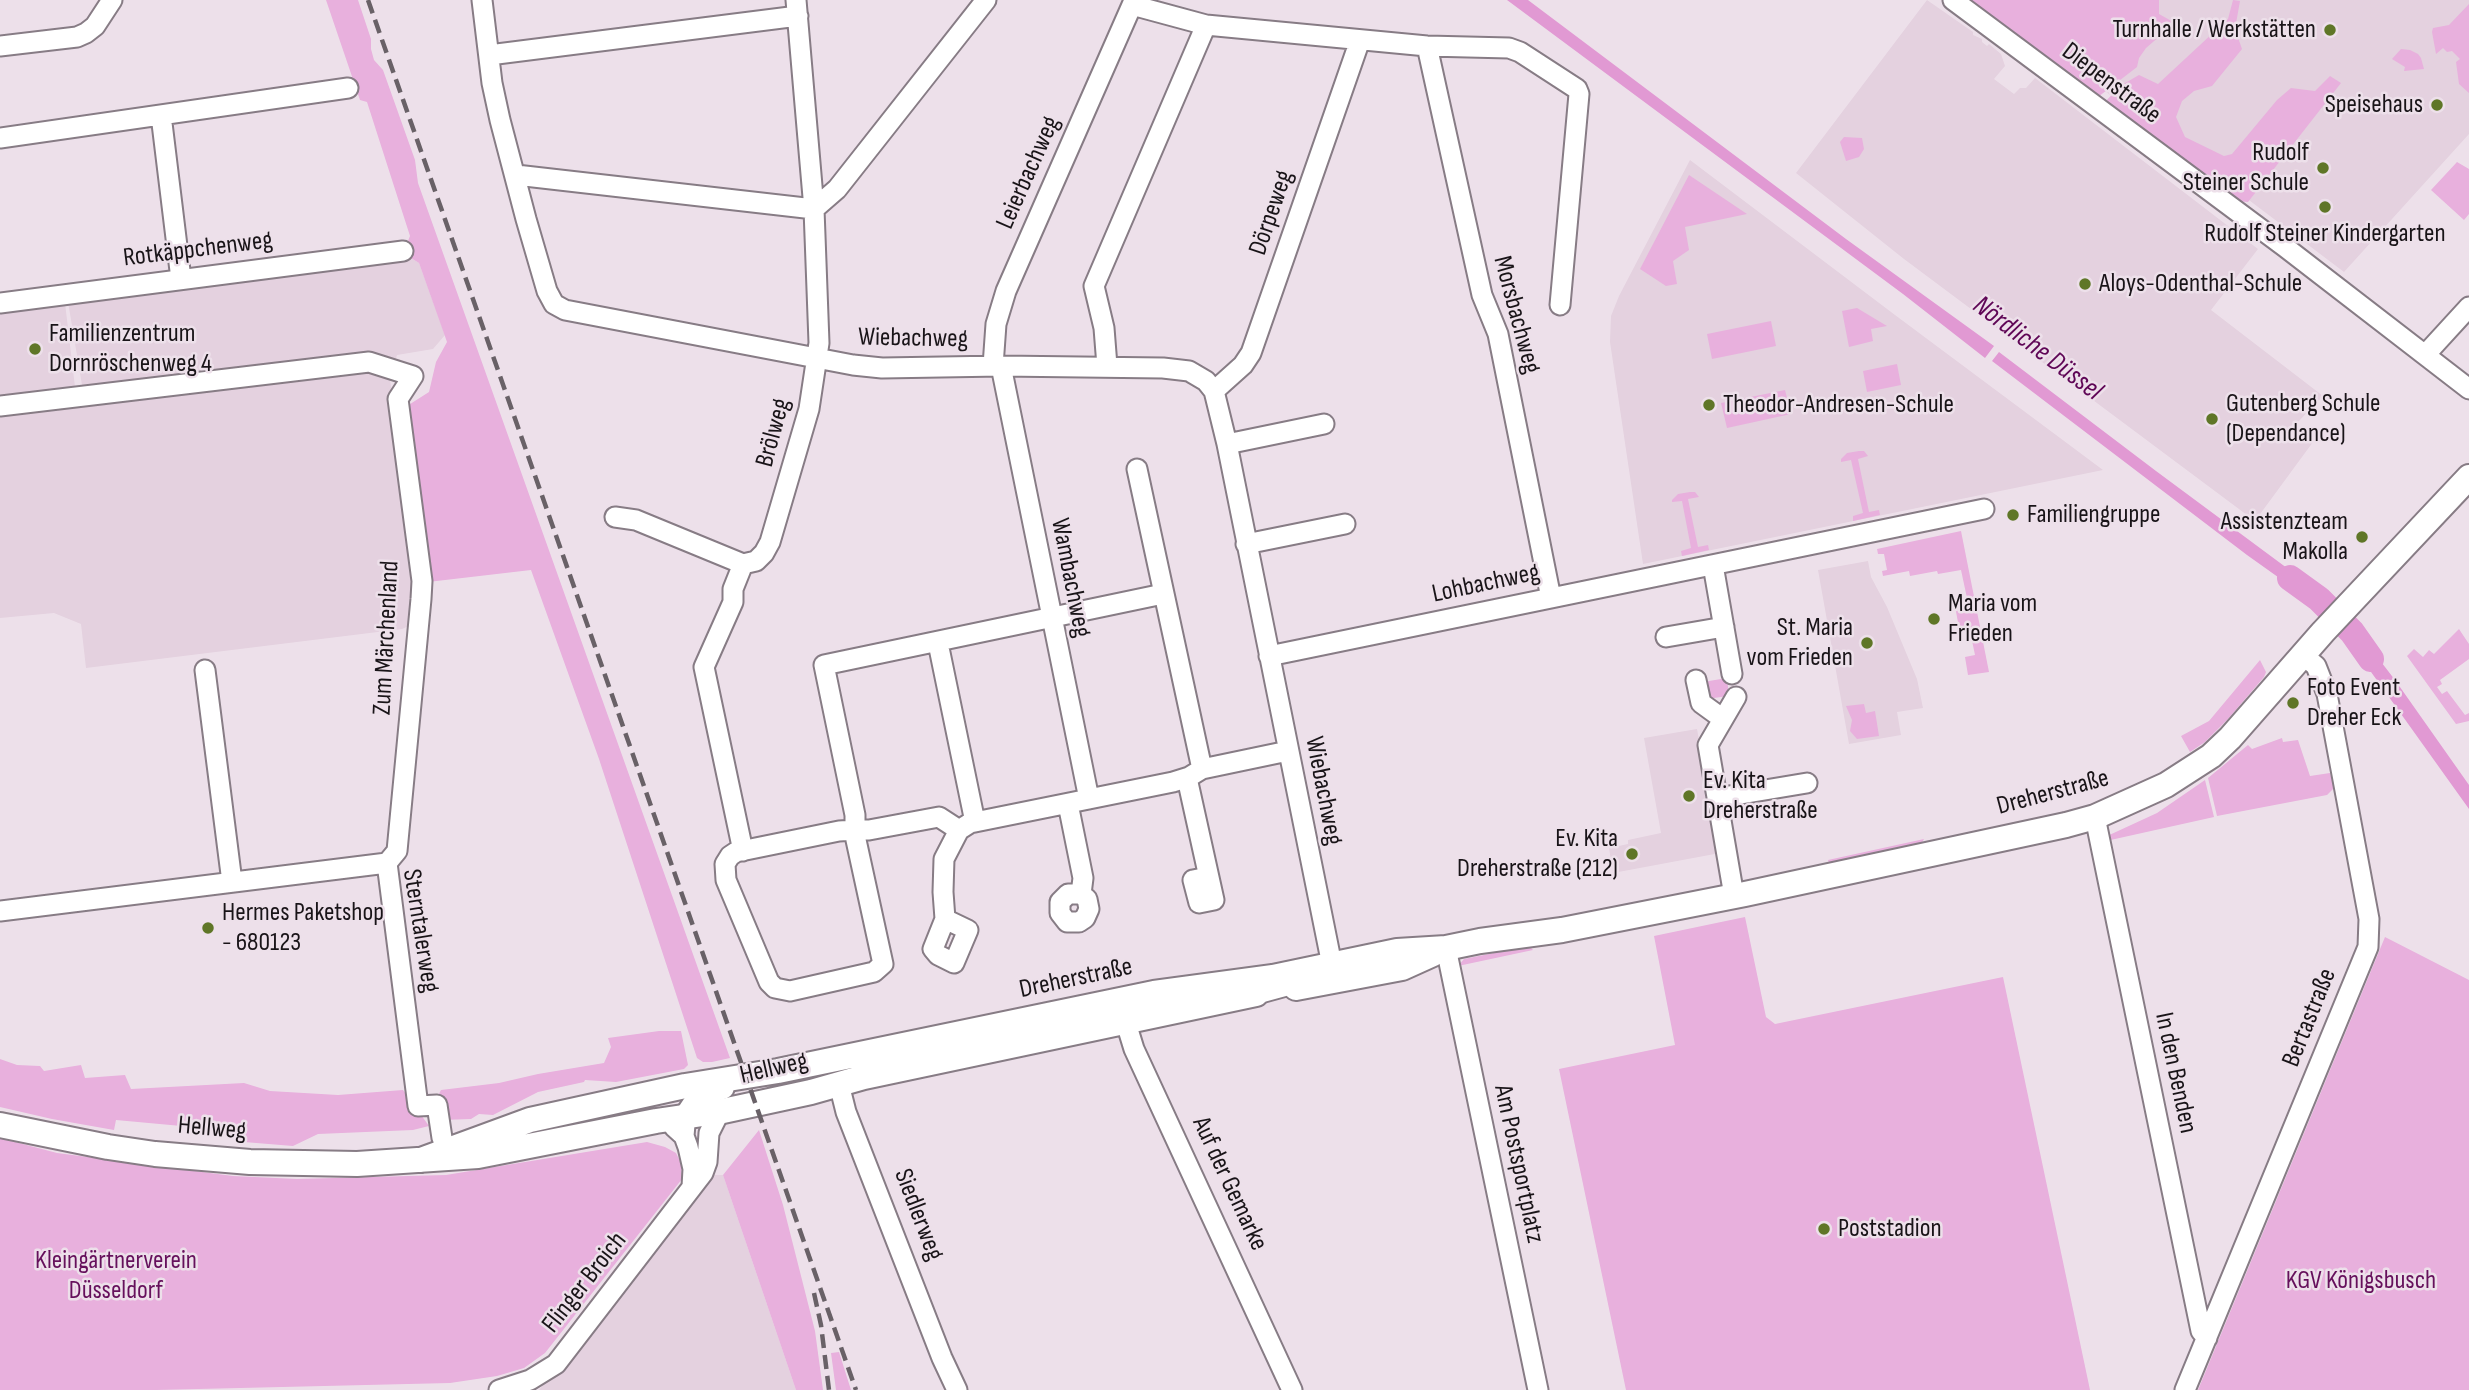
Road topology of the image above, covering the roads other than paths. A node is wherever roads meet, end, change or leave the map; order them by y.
1 (112, 0) edge
2 (482, 0) edge
3 (986, 0) edge
4 (1953, 0) edge
5 (797, 8) edge
6 (1206, 25) junction
7 (1360, 40) junction
8 (0, 46) edge
9 (1427, 46) junction
10 (489, 55) junction
11 (348, 89) dead end
12 (161, 115) junction
13 (0, 138) edge
14 (516, 175) junction
15 (814, 209) junction
16 (403, 251) dead end
17 (181, 279) junction
18 (0, 303) edge
19 (1560, 304) dead end
20 (2469, 307) edge
21 (2425, 355) junction
22 (817, 359) junction
23 (997, 366) junction
24 (1107, 366) junction
25 (2469, 389) edge
26 (1214, 391) junction
27 (0, 406) edge
28 (1324, 424) dead end
29 (1227, 444) junction
30 (1137, 469) dead end
31 (2469, 477) edge
32 (1984, 509) dead end
33 (615, 517) dead end
34 (1345, 524) dead end
35 (1246, 544) junction
36 (743, 564) junction
37 (1713, 565) junction
38 (1163, 594) junction
39 (1551, 598) junction
40 (1051, 618) junction
41 (1724, 627) junction
42 (1666, 637) dead end
43 (938, 643) junction
44 (2303, 655) junction
45 (1269, 656) junction
46 (205, 670) dead end
47 (1732, 674) dead end
48 (1696, 680) dead end
49 (1735, 697) dead end
50 (1723, 719) junction
51 (1288, 751) junction
52 (1194, 774) junction
53 (1807, 783) dead end
54 (1717, 798) junction
55 (1089, 799) junction
56 (1068, 804) junction
57 (2095, 817) junction
58 (967, 826) junction
59 (855, 830) junction
60 (743, 851) junction
61 (387, 863) junction
62 (1208, 877) dead end
63 (232, 882) junction
64 (1081, 894) dead end
65 (1734, 896) junction
66 (0, 911) edge
67 (945, 919) dead end
68 (1446, 948) junction
69 (1332, 965) junction
70 (1257, 994) junction
71 (1123, 1011) junction
72 (834, 1059) junction
73 (778, 1071) junction
74 (839, 1084) junction
75 (653, 1093) junction
76 (692, 1122) junction
77 (0, 1125) edge
78 (442, 1138) dead end
79 (421, 1160) junction
80 (2207, 1338) junction
81 (502, 1390) edge
82 (957, 1390) edge
83 (1292, 1390) edge
84 (1538, 1390) edge
85 (2185, 1390) edge

1 - 8 street
2 - 10 street
3 - 15 street
4 - 21 street, Diepenstraße
5 - 10 street
5 - 15 street, Brölweg
6 - 7 street
6 - 23 street, Leierbachweg
6 - 24 street
7 - 9 street
7 - 26 street, Dörpeweg
9 - 19 street
9 - 39 street, Morsbachweg
10 - 14 street
11 - 12 street
12 - 13 street
12 - 17 street
14 - 15 street
14 - 22 street, Wiebachweg
15 - 22 street, Brölweg
16 - 17 street, Rotkäppchenweg
17 - 18 street, Rotkäppchenweg
20 - 21 street
21 - 25 street, Diepenstraße
22 - 23 street, Wiebachweg
22 - 36 street, Brölweg
23 - 24 street, Wiebachweg
23 - 40 street, Wambachweg
24 - 26 street, Wiebachweg
26 - 29 street, Wiebachweg
27 - 61 street, Zum Märchenland
28 - 29 street
29 - 35 street, Wiebachweg
30 - 38 street
31 - 44 main road, Dreherstraße
32 - 37 street, Lohbachweg
33 - 36 street
34 - 35 street
35 - 45 street, Wiebachweg
36 - 60 street
37 - 39 street, Lohbachweg
37 - 41 street
38 - 40 street
38 - 52 street
39 - 45 street, Lohbachweg
40 - 43 street
40 - 55 street, Wambachweg
41 - 42 street
41 - 47 street
43 - 58 street
43 - 59 street
44 - 57 main road, Dreherstraße
44 - 80 street, Bertastraße
45 - 51 street, Wiebachweg
46 - 63 street
48 - 50 street
49 - 50 street
50 - 54 street
51 - 52 street
51 - 69 street, Wiebachweg
52 - 55 street
52 - 62 street
53 - 54 street
54 - 65 street
55 - 56 street
56 - 58 street
56 - 64 street
57 - 65 main road, Dreherstraße
57 - 80 street, In den Benden
58 - 59 street
58 - 67 street
59 - 60 street
59 - 60 street
61 - 63 street, Sterntalerweg
61 - 78 street, Sterntalerweg
63 - 66 street, Sterntalerweg
65 - 68 main road, Dreherstraße
68 - 69 main road, Dreherstraße
68 - 70 main road, Dreherstraße
68 - 84 street, Am Postsportplatz
69 - 70 street, Dreherstraße
69 - 71 main road, Dreherstraße
70 - 71 main road, Dreherstraße
71 - 72 main road, Dreherstraße
71 - 74 main road, Dreherstraße
71 - 83 street, Auf der Gemarke
72 - 73 main road, Hellweg
72 - 74 main road, Siedlerweg
73 - 75 main road, Hellweg
73 - 76 street, Hellweg
74 - 76 main road, Hellweg
74 - 82 street, Siedlerweg
75 - 76 street
75 - 79 main road, Hellweg
76 - 79 main road, Hellweg
76 - 81 street, Flinger Broich
77 - 79 main road, Hellweg
80 - 85 street, Bertastraße

